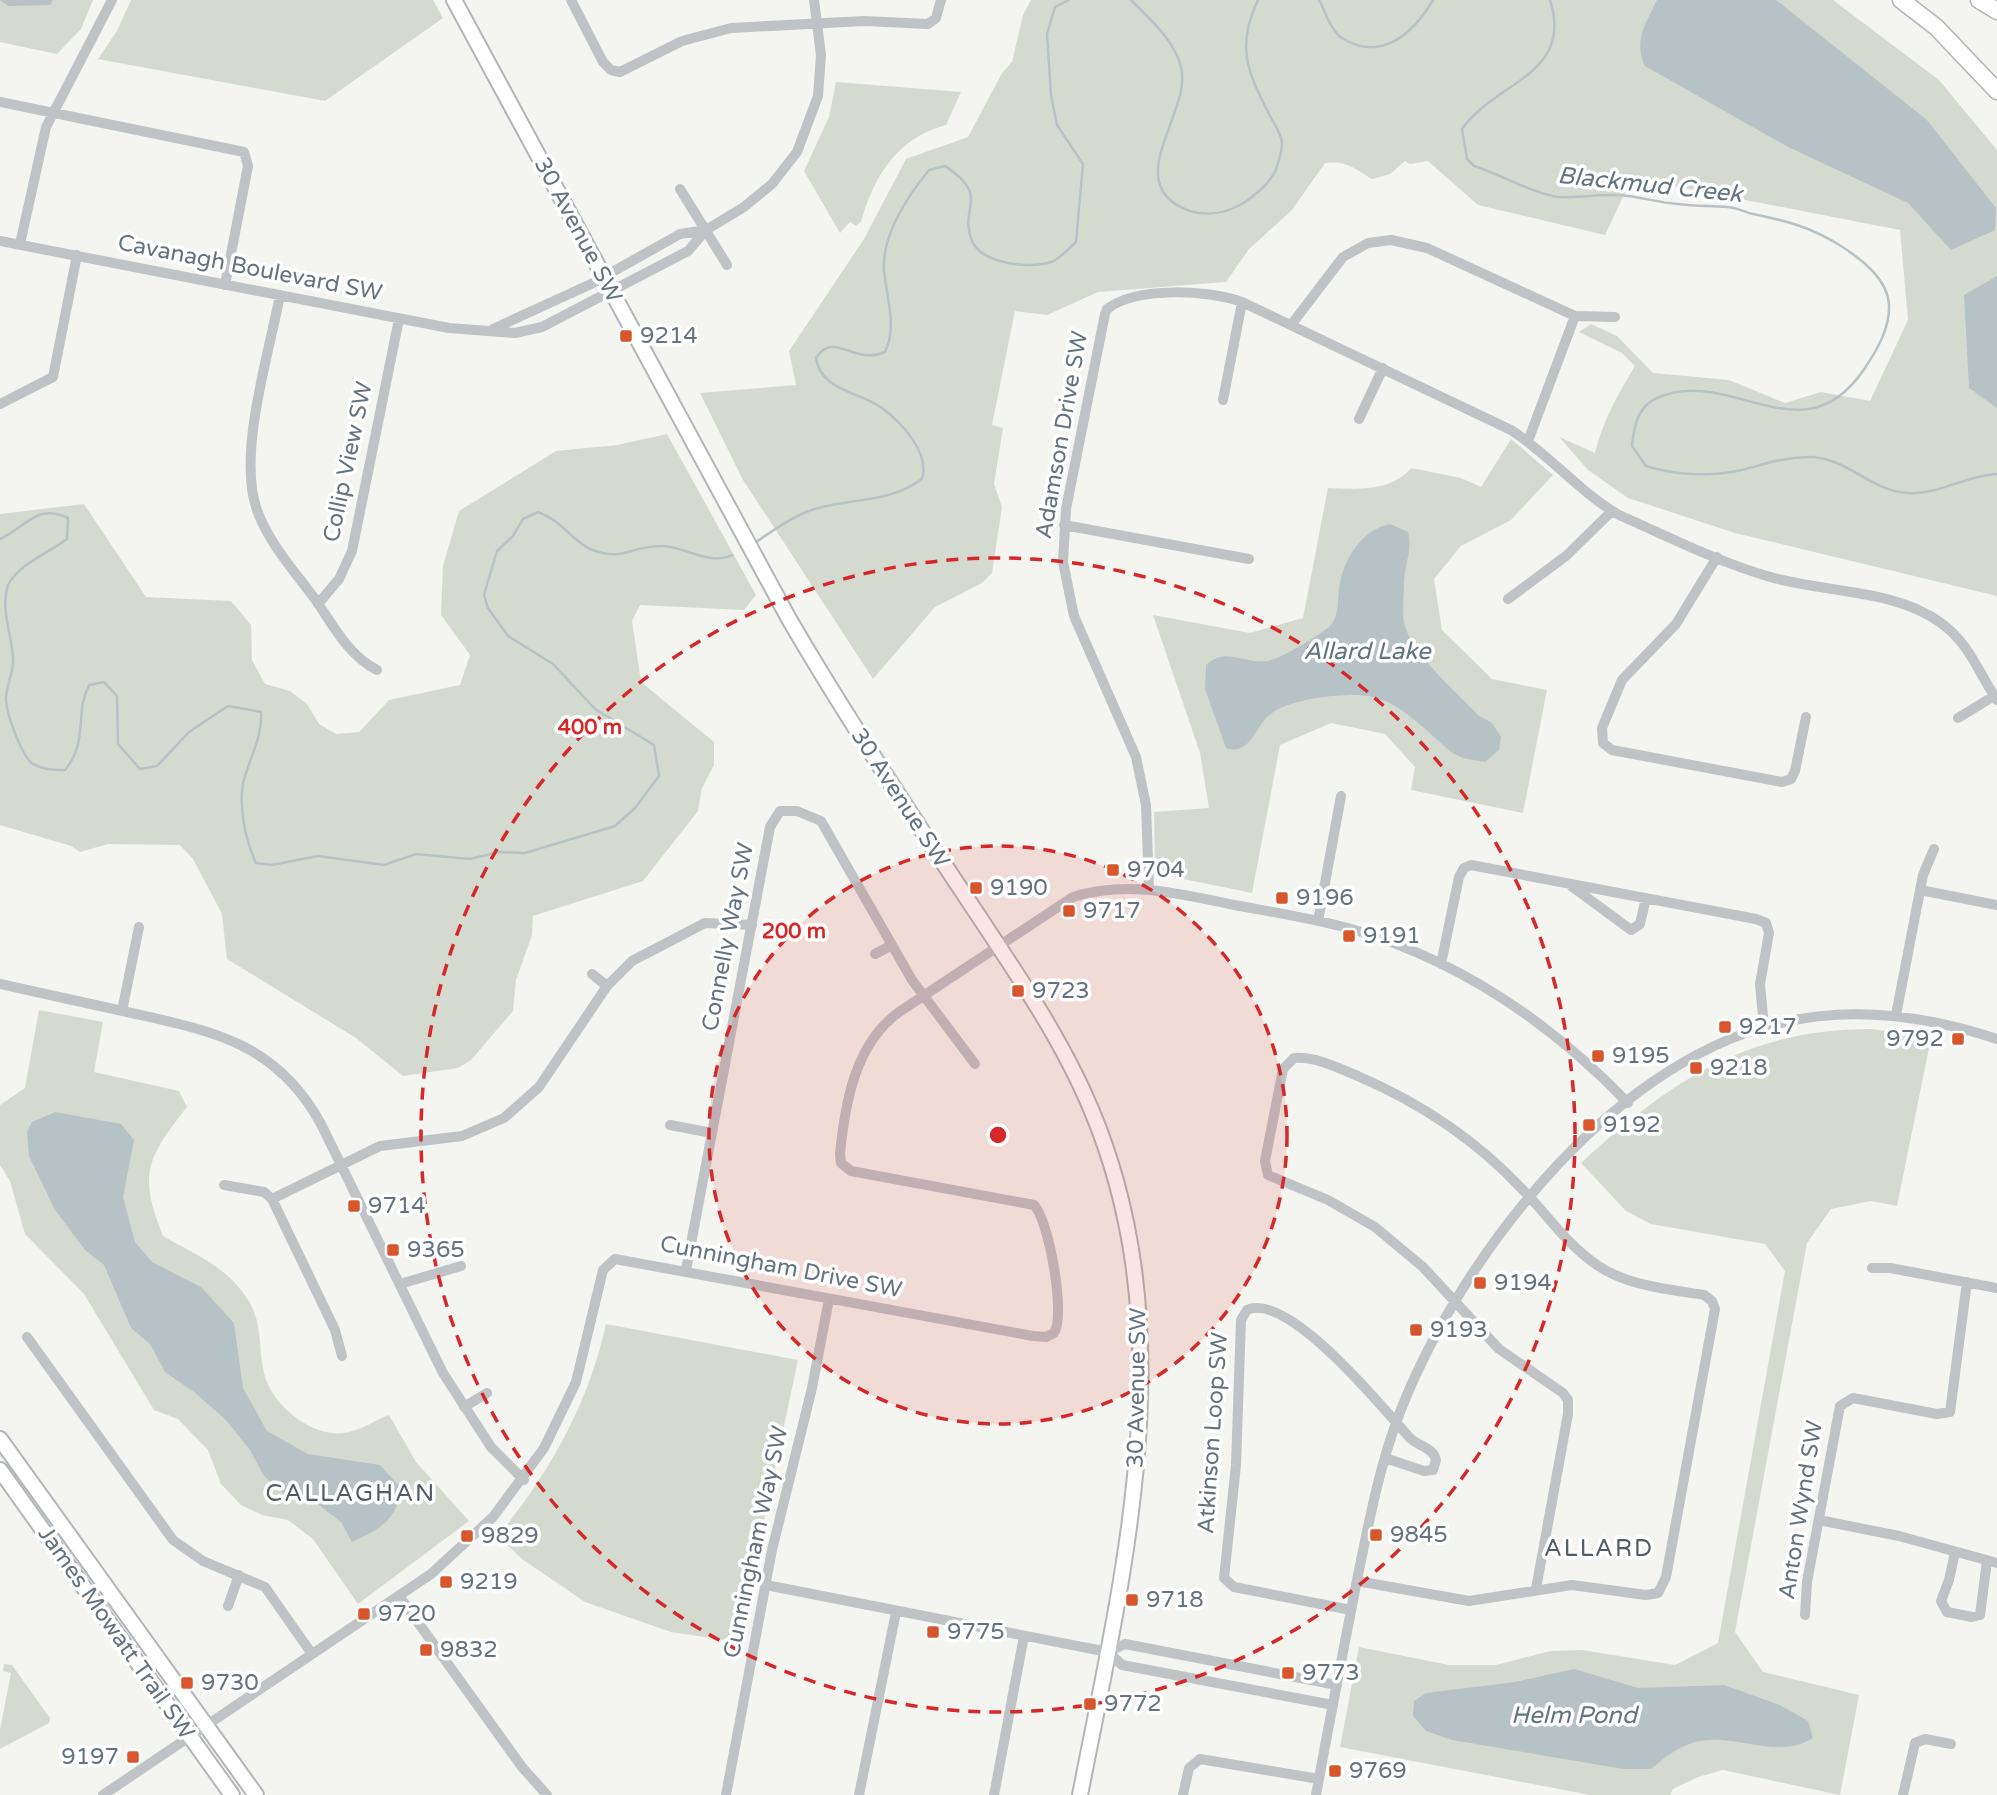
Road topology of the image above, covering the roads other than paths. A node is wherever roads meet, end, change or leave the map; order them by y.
1 (112, 0) edge
2 (454, 0) edge
3 (463, 0) edge
4 (571, 0) edge
5 (814, 0) edge
6 (941, 0) edge
7 (1901, 0) edge
8 (1979, 0) edge
9 (1997, 11) edge
10 (818, 24) junction
11 (1997, 91) edge
12 (0, 102) edge
13 (53, 112) junction
14 (680, 189) dead end
15 (706, 230) junction
16 (0, 241) edge
17 (20, 244) junction
18 (77, 255) junction
19 (727, 265) dead end
20 (607, 275) junction
21 (225, 285) junction
22 (615, 289) junction
23 (280, 295) junction
24 (1242, 302) junction
25 (1575, 316) junction
26 (1615, 317) dead end
27 (399, 319) junction
28 (1291, 325) junction
29 (493, 329) junction
30 (1383, 368) junction
31 (1223, 400) dead end
32 (0, 404) edge
33 (1359, 419) dead end
34 (1528, 441) junction
35 (1612, 511) junction
36 (1064, 525) junction
37 (1717, 557) junction
38 (1249, 559) dead end
39 (1508, 599) dead end
40 (318, 604) junction
41 (377, 670) dead end
42 (1996, 698) edge
43 (1806, 717) dead end
44 (1958, 719) dead end
45 (1341, 796) dead end
46 (1934, 849) dead end
47 (1567, 884) junction
48 (1149, 889) junction
49 (1920, 890) junction
50 (1646, 898) junction
51 (1997, 905) edge
52 (1318, 921) junction
53 (751, 925) junction
54 (139, 927) dead end
55 (892, 944) junction
56 (999, 947) junction
57 (875, 954) dead end
58 (1441, 964) junction
59 (592, 974) dead end
60 (0, 984) edge
61 (607, 986) junction
62 (925, 996) junction
63 (596, 1002) junction
64 (608, 1010) dead end
65 (122, 1011) junction
66 (1896, 1015) junction
67 (1764, 1027) junction
68 (1997, 1039) edge
69 (975, 1063) dead end
70 (1628, 1102) junction
71 (670, 1125) dead end
72 (712, 1133) junction
73 (341, 1164) junction
74 (224, 1185) dead end
75 (1530, 1196) junction
76 (272, 1199) junction
77 (461, 1266) dead end
78 (1872, 1268) dead end
79 (687, 1270) junction
80 (1966, 1282) junction
81 (400, 1284) junction
82 (1997, 1288) edge
83 (829, 1299) junction
84 (1454, 1301) junction
85 (27, 1337) dead end
86 (342, 1356) dead end
87 (486, 1392) dead end
88 (464, 1407) junction
89 (1396, 1422) junction
90 (0, 1439) edge
91 (1385, 1458) junction
92 (0, 1470) edge
93 (524, 1480) junction
94 (1819, 1520) junction
95 (1955, 1552) junction
96 (1992, 1562) edge
97 (239, 1575) junction
98 (1357, 1581) junction
99 (766, 1585) junction
100 (1536, 1588) junction
101 (399, 1596) junction
102 (228, 1606) dead end
103 (1351, 1610) junction
104 (896, 1612) junction
105 (1805, 1615) dead end
106 (1024, 1636) junction
107 (1108, 1652) junction
108 (312, 1654) junction
109 (1337, 1685) junction
110 (1333, 1705) junction
111 (205, 1726) junction
112 (190, 1737) junction
113 (1951, 1744) dead end
114 (1319, 1779) junction
115 (103, 1795) edge
116 (232, 1795) edge
117 (256, 1795) edge
118 (547, 1795) edge
119 (726, 1795) edge
120 (859, 1795) edge
121 (994, 1795) edge
122 (1080, 1795) edge
123 (1184, 1795) edge
124 (1316, 1795) edge
125 (1903, 1795) edge

1 - 13 street
2 - 20 main road, 30 Avenue SW
3 - 20 main road, 30 Avenue SW
4 - 10 street
5 - 10 street
6 - 10 street
7 - 11 highway
8 - 9 highway
10 - 15 street
12 - 13 street
13 - 17 street
13 - 21 street
14 - 15 street
15 - 19 street
15 - 20 street
15 - 22 street, Cavanagh Boulevard SW
16 - 17 street, Cavanagh Boulevard SW
17 - 18 street, Cavanagh Boulevard SW
18 - 21 street, Cavanagh Boulevard SW
18 - 32 street
20 - 22 main road, 30 Avenue SW
20 - 29 street
21 - 23 street, Cavanagh Boulevard SW
22 - 29 street, Cavanagh Boulevard SW
22 - 56 main road, 30 Avenue SW
23 - 27 street, Cavanagh Boulevard SW
23 - 40 street
24 - 28 street, Adamson Drive SW
24 - 31 street
24 - 36 street, Adamson Drive SW
25 - 26 street
25 - 28 street
25 - 34 street
27 - 29 street, Cavanagh Boulevard SW
27 - 40 street, Collip View SW
28 - 30 street, Adamson Drive SW
30 - 33 street
30 - 34 street, Adamson Drive SW
34 - 35 street, Adamson Drive SW
35 - 37 street, Adamson Drive SW
35 - 39 street
36 - 38 street
36 - 48 street, Adamson Drive SW
37 - 42 street, Adamson Drive SW
37 - 43 street
40 - 41 street
42 - 44 street, Adamson Drive SW
45 - 52 street
46 - 49 street
47 - 50 street
47 - 50 street
47 - 58 street
48 - 52 street, Cunningham Drive SW
48 - 56 street, Cunningham Drive SW
49 - 51 street
49 - 66 street
50 - 67 street
52 - 58 street, Cunningham Drive SW
53 - 55 street, Connelly Way SW
53 - 61 street
53 - 72 street, Connelly Way SW
54 - 65 street
55 - 57 street
55 - 62 street, Connelly Way SW
56 - 62 street, Cunningham Drive SW
56 - 107 main road, 30 Avenue SW
58 - 70 street, Cunningham Drive SW
59 - 61 street
60 - 65 street
61 - 63 street
62 - 69 street
62 - 83 street, Cunningham Drive SW
63 - 64 street
63 - 73 street
65 - 73 street
66 - 67 street
66 - 68 street
67 - 70 street
70 - 75 street
71 - 72 street
72 - 79 street, Connelly Way SW
73 - 76 street
73 - 81 street
74 - 76 street
75 - 84 street
75 - 84 street
75 - 100 street
76 - 86 street
77 - 81 street
78 - 80 street
79 - 83 street, Cunningham Drive SW
79 - 93 street, Cunningham Drive SW
80 - 82 street
80 - 94 street, Anton Wynd SW
81 - 88 street
83 - 99 street, Cunningham Way SW
84 - 89 street
84 - 100 street
85 - 97 street
87 - 88 street
88 - 93 street
89 - 91 street
89 - 91 street
89 - 103 street, Atkinson Loop SW
90 - 111 main road, James Mowatt Trail SW
91 - 98 street
92 - 112 main road, James Mowatt Trail SW
93 - 101 street, Cunningham Drive SW
94 - 95 street
94 - 105 street, Anton Wynd SW
95 - 96 street
95 - 96 street
97 - 102 street
97 - 108 street
98 - 100 street
98 - 103 street
99 - 104 street
99 - 119 street, Cunningham Way SW
101 - 108 street, Cunningham Drive SW
101 - 118 street
103 - 109 street
104 - 106 street
104 - 120 street
106 - 107 street
106 - 121 street
107 - 109 street
107 - 110 street
107 - 122 main road, 30 Avenue SW
108 - 111 street, Cunningham Drive SW
109 - 110 street
110 - 114 street
111 - 112 street, Cunningham Drive SW
111 - 117 main road, James Mowatt Trail SW
112 - 115 street, Cunningham Drive SW
112 - 116 main road, James Mowatt Trail SW
113 - 125 street
114 - 123 street
114 - 124 street

